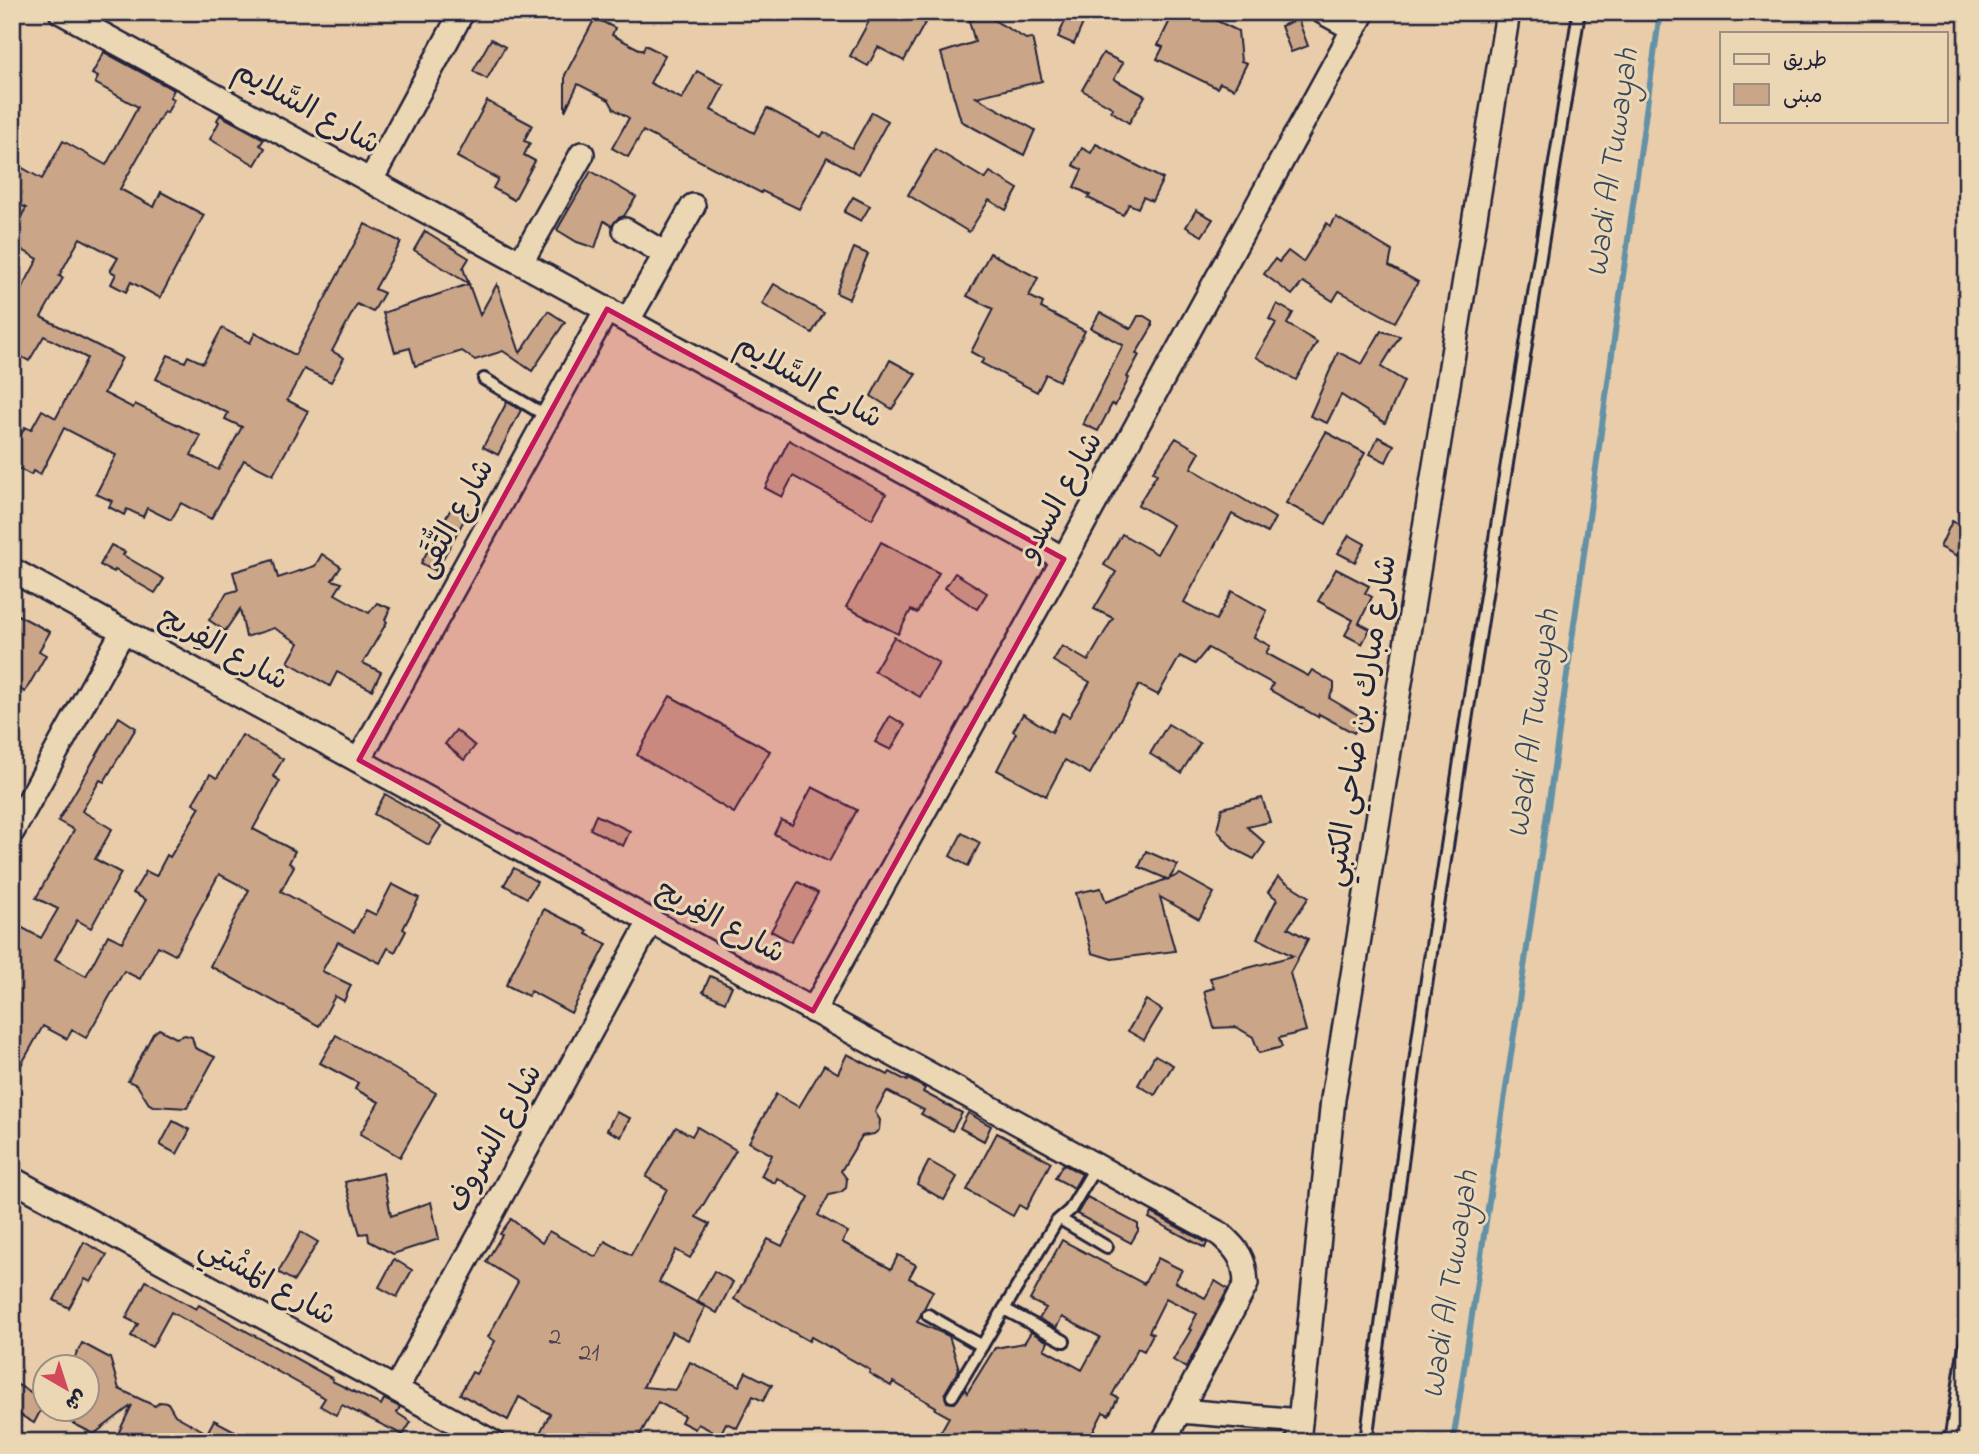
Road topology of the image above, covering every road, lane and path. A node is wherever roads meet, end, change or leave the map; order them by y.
1 (61, 12) edge
2 (463, 12) edge
3 (1323, 12) edge
4 (1508, 12) edge
5 (1579, 12) edge
6 (1359, 21) edge
7 (582, 154) dead end
8 (371, 180) junction
9 (693, 206) dead end
10 (625, 230) dead end
11 (665, 254) junction
12 (521, 262) junction
13 (607, 309) junction
14 (628, 320) junction
15 (484, 379) dead end
16 (548, 417) junction
17 (1064, 559) junction
18 (12, 570) edge
19 (123, 631) junction
20 (359, 760) junction
21 (12, 832) edge
22 (651, 920) junction
23 (813, 1011) junction
24 (1096, 1166) junction
25 (12, 1179) edge
26 (1060, 1219) junction
27 (1107, 1247) dead end
28 (1004, 1309) junction
29 (928, 1315) dead end
30 (1967, 1332) edge
31 (1064, 1341) dead end
32 (982, 1346) junction
33 (396, 1389) junction
34 (952, 1396) dead end
35 (1180, 1411) junction
36 (1299, 1431) edge
37 (492, 1442) edge
38 (1163, 1442) edge
39 (1366, 1442) edge
40 (1950, 1442) edge

1 - 8 street, شارع السَّلايم
2 - 8 street
3 - 6 street
4 - 36 street, شارع مبارك بن ضاحي الكتبي
5 - 39 lane
6 - 17 street, شارع السدو
7 - 12 street
8 - 12 street, شارع السَّلايم
9 - 11 street
10 - 11 street
11 - 14 street
12 - 13 street, شارع السَّلايم
13 - 14 street, شارع السَّلايم
13 - 16 street, شارع التُّقَى
14 - 17 street, شارع السَّلايم
15 - 16 lane
16 - 20 street, شارع التُّقَى
17 - 23 street, شارع السدو
18 - 19 street, شارع الفِريج
19 - 20 street, شارع الفِريج
19 - 21 street
20 - 22 street, شارع الفِريج
22 - 23 street, شارع الفِريج
22 - 33 street, شارع الشروف
23 - 24 street, شارع الفِريج
24 - 26 lane
24 - 35 street, شارع الفِريج
25 - 33 street, شارع المُشْتِي
26 - 27 lane
26 - 28 lane
28 - 31 lane
28 - 32 lane
29 - 32 lane
30 - 40 lane
32 - 34 lane
33 - 37 street, شارع المُشْتِي
35 - 36 street
35 - 38 street, شارع الفِريج

